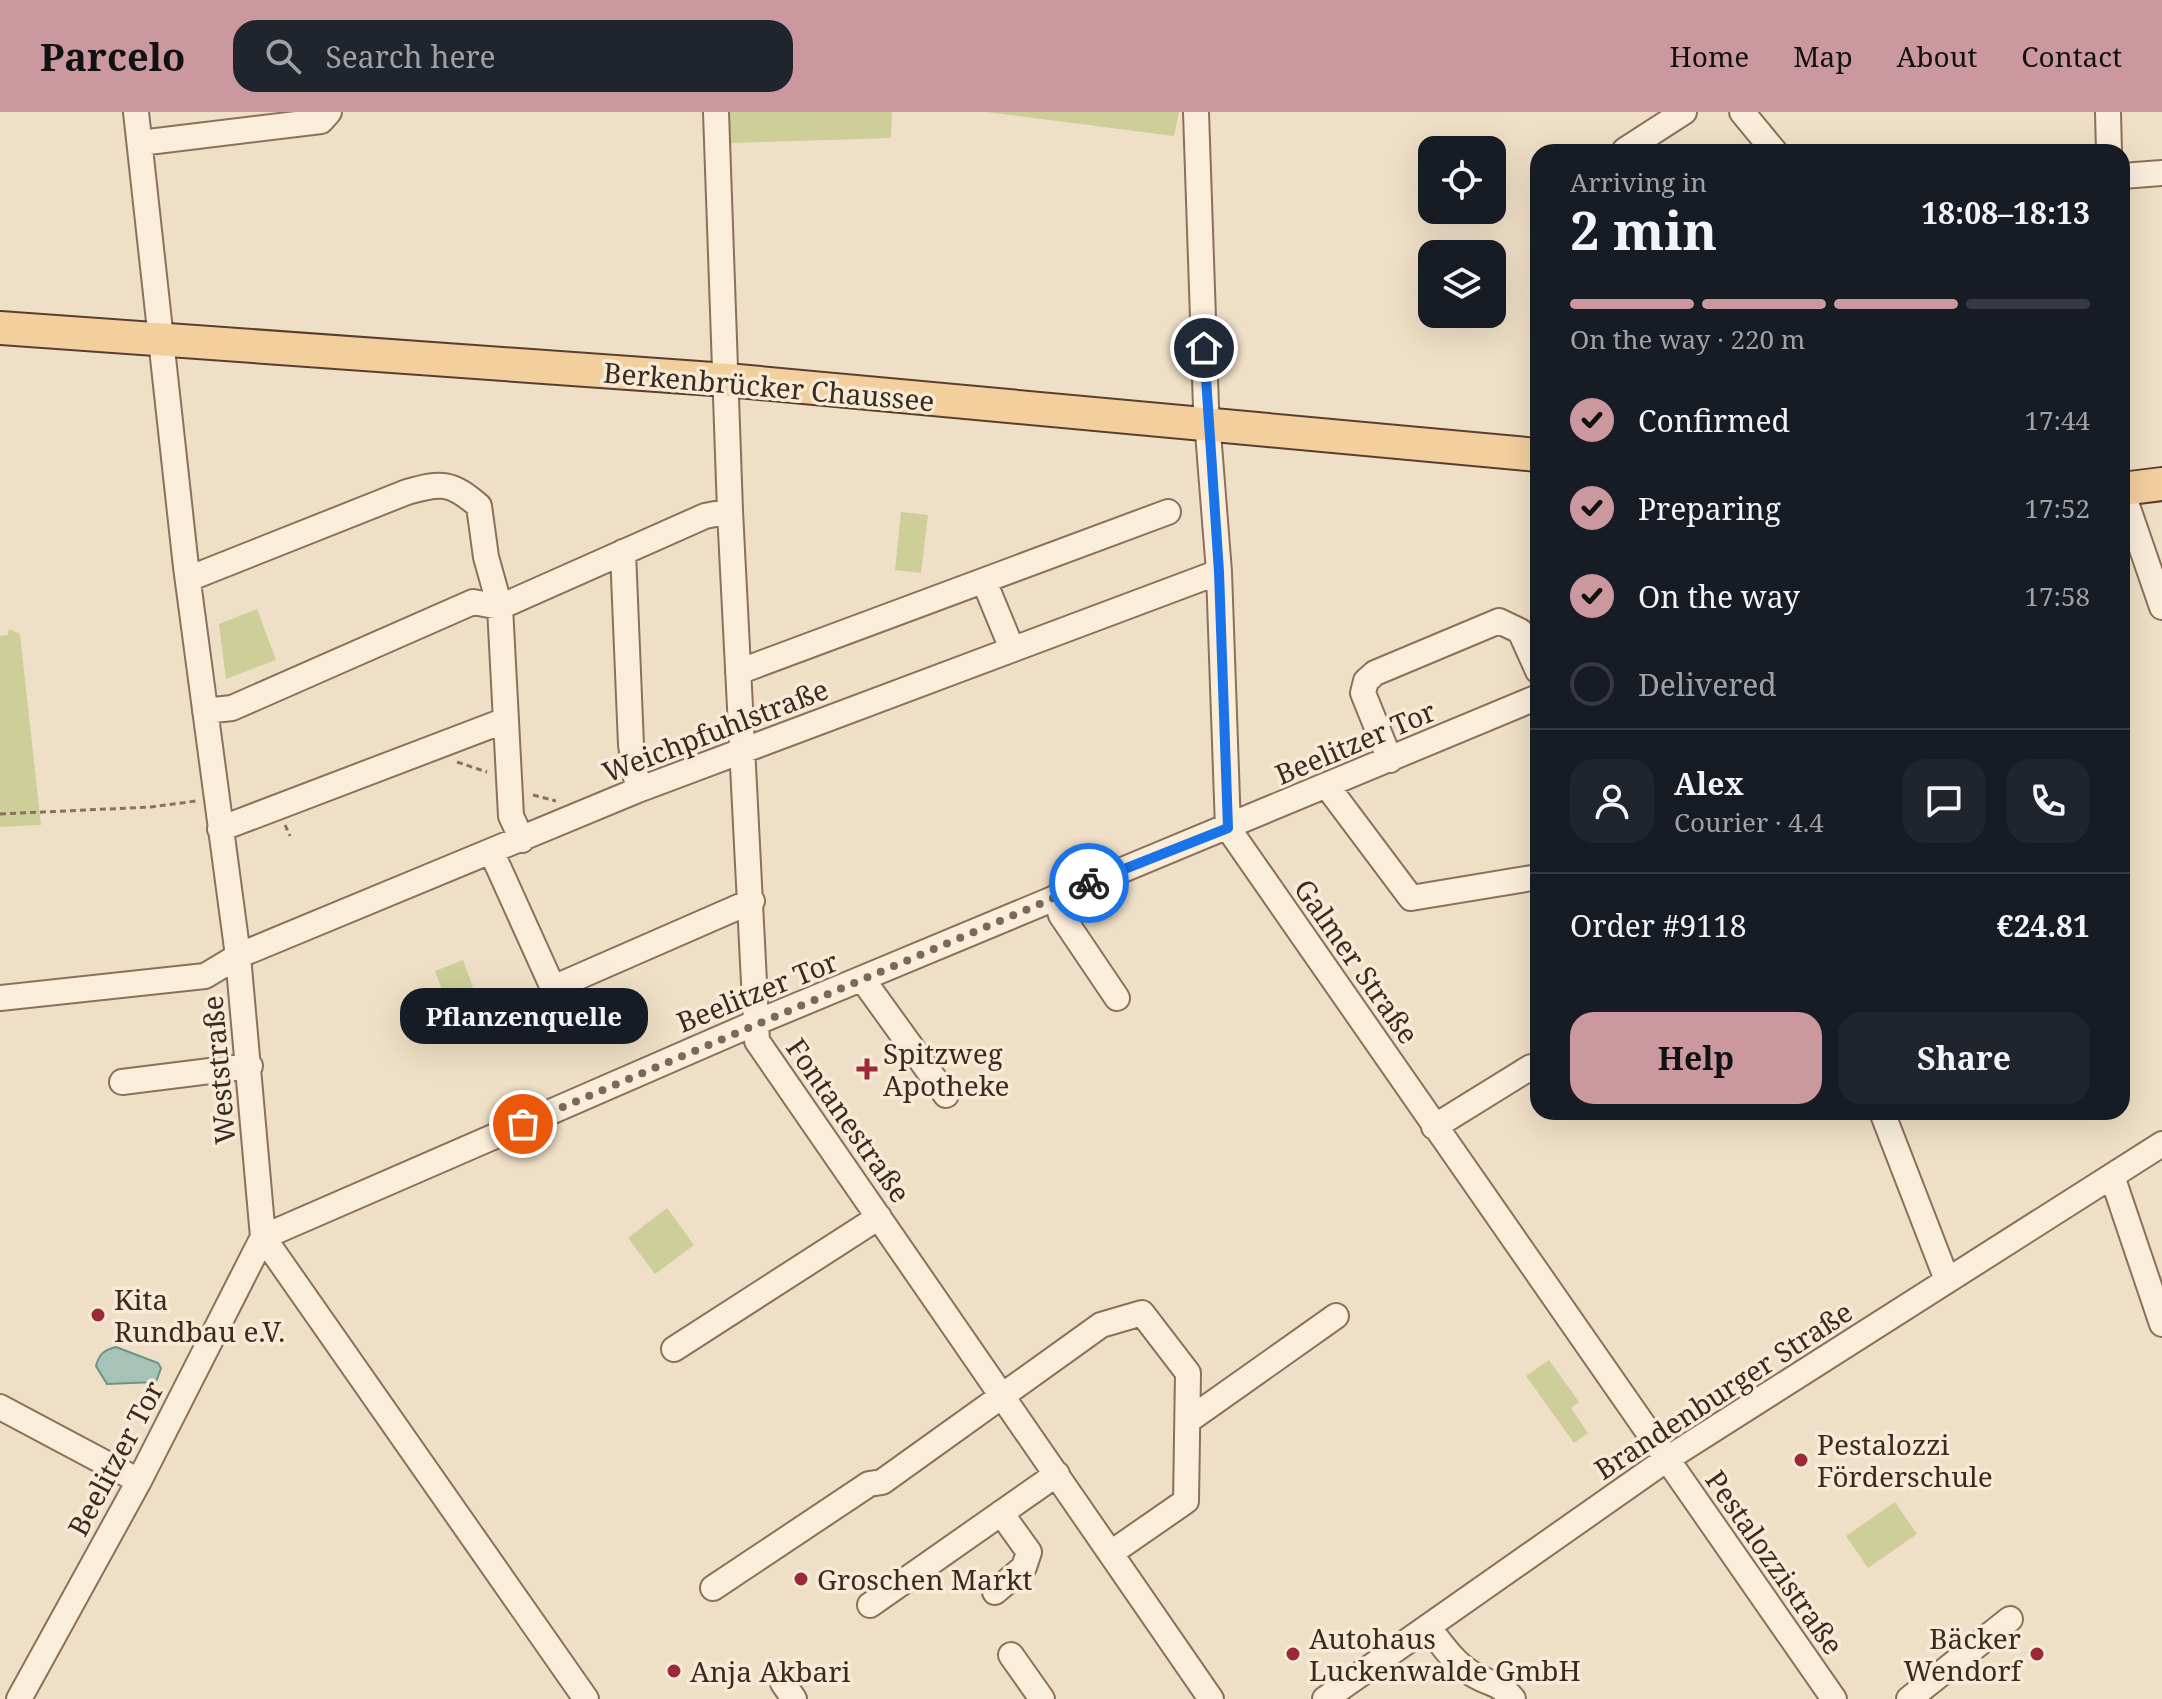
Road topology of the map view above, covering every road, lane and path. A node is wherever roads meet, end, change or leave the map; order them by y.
1 (136, 112) edge
2 (329, 112) edge
3 (716, 112) edge
4 (1196, 112) edge
5 (1684, 112) edge
6 (1742, 112) edge
7 (2108, 112) edge
8 (140, 143) junction
9 (1634, 144) edge
10 (1768, 144) edge
11 (2109, 144) edge
12 (2162, 173) edge
13 (2130, 175) edge
14 (0, 328) edge
15 (162, 338) junction
16 (727, 380) junction
17 (1208, 425) junction
18 (1530, 454) edge
19 (2162, 484) edge
20 (2130, 489) edge
21 (730, 511) junction
22 (1168, 512) dead end
23 (2130, 513) edge
24 (623, 552) junction
25 (1219, 572) junction
26 (188, 579) junction
27 (984, 581) junction
28 (500, 607) junction
29 (2162, 607) edge
30 (1012, 649) junction
31 (1530, 653) edge
32 (738, 672) junction
33 (1530, 700) edge
34 (205, 711) junction
35 (506, 720) junction
36 (743, 750) junction
37 (1390, 760) junction
38 (1327, 786) junction
39 (509, 790) junction
40 (638, 790) junction
41 (216, 798) junction
42 (569, 804) dead end
43 (0, 814) edge
44 (1228, 828) junction
45 (220, 829) junction
46 (522, 840) junction
47 (492, 853) junction
48 (1530, 878) edge
49 (1056, 897) junction
50 (752, 901) junction
51 (238, 956) junction
52 (863, 980) junction
53 (0, 998) edge
54 (1117, 998) dead end
55 (755, 1023) junction
56 (250, 1066) junction
57 (1530, 1068) edge
58 (122, 1082) dead end
59 (946, 1095) dead end
60 (1885, 1120) edge
61 (1434, 1127) junction
62 (2162, 1144) edge
63 (2112, 1176) junction
64 (879, 1217) junction
65 (263, 1237) junction
66 (1947, 1280) junction
67 (1336, 1316) dead end
68 (2162, 1324) edge
69 (674, 1349) dead end
70 (1003, 1396) junction
71 (0, 1407) edge
72 (1189, 1420) junction
73 (1667, 1459) junction
74 (1057, 1474) junction
75 (139, 1481) junction
76 (1001, 1513) junction
77 (1111, 1553) junction
78 (713, 1588) dead end
79 (995, 1592) dead end
80 (870, 1605) dead end
81 (2010, 1619) dead end
82 (1428, 1627) junction
83 (1011, 1655) dead end
84 (19, 1699) edge
85 (586, 1699) edge
86 (1042, 1699) edge
87 (1211, 1699) edge
88 (1325, 1699) edge
89 (1513, 1699) edge
90 (1834, 1699) edge
91 (1909, 1699) edge

1 - 8 street, Weststraße
2 - 8 street
3 - 16 street, Fontanestraße
4 - 17 street
5 - 9 street
6 - 10 street
7 - 11 street
8 - 15 street, Weststraße
12 - 13 street
14 - 15 main road, Berkenbrücker Chaussee
15 - 16 main road, Berkenbrücker Chaussee
15 - 26 street, Weststraße
16 - 17 main road, Berkenbrücker Chaussee
16 - 21 street, Fontanestraße
17 - 18 main road, Berkenbrücker Chaussee
17 - 25 street
19 - 20 main road
21 - 24 street
21 - 32 street, Fontanestraße
22 - 27 street
23 - 29 street
24 - 28 street
24 - 40 street
25 - 30 street, Weichpfuhlstraße
25 - 44 street
26 - 28 street
26 - 34 street, Weststraße
27 - 30 street
27 - 32 street
28 - 34 street
28 - 35 street
30 - 36 street, Weichpfuhlstraße
31 - 37 street
32 - 36 street, Fontanestraße
33 - 37 street, Beelitzer Tor
34 - 41 street, Weststraße
35 - 39 street
35 - 45 street
36 - 40 street, Weichpfuhlstraße
36 - 50 street, Fontanestraße
37 - 38 street, Beelitzer Tor
38 - 44 street, Beelitzer Tor
38 - 48 street
39 - 42 path
39 - 46 street
40 - 46 street, Weichpfuhlstraße
41 - 43 path
41 - 45 street, Weststraße
44 - 49 street, Beelitzer Tor
44 - 61 street, Galmer Straße
45 - 51 street, Weststraße
46 - 47 street, Weichpfuhlstraße
47 - 50 street
47 - 51 street, Weichpfuhlstraße
49 - 52 street, Beelitzer Tor
49 - 54 street
50 - 55 street, Fontanestraße
51 - 53 street, Weichpfuhlstraße
51 - 56 street, Weststraße
52 - 55 street, Beelitzer Tor
52 - 59 street
55 - 64 street, Fontanestraße
55 - 65 street, Beelitzer Tor
56 - 58 street
56 - 65 street, Weststraße
57 - 61 street
60 - 66 street
61 - 73 street, Galmer Straße
62 - 63 street, Brandenburger Straße
63 - 66 street, Brandenburger Straße
63 - 68 street
64 - 69 street
64 - 70 street, Fontanestraße
65 - 75 street, Beelitzer Tor
65 - 85 street
66 - 73 street, Brandenburger Straße
67 - 72 street
70 - 72 street
70 - 74 street, Fontanestraße
70 - 78 street
71 - 75 street
72 - 77 street
73 - 82 street, Brandenburger Straße
73 - 90 street, Pestalozzistraße
74 - 76 street
74 - 77 street, Fontanestraße
75 - 84 street, Beelitzer Tor
76 - 79 street
76 - 80 street
77 - 87 street, Fontanestraße
81 - 91 street
82 - 88 street, Brandenburger Straße
82 - 89 street
83 - 86 street

